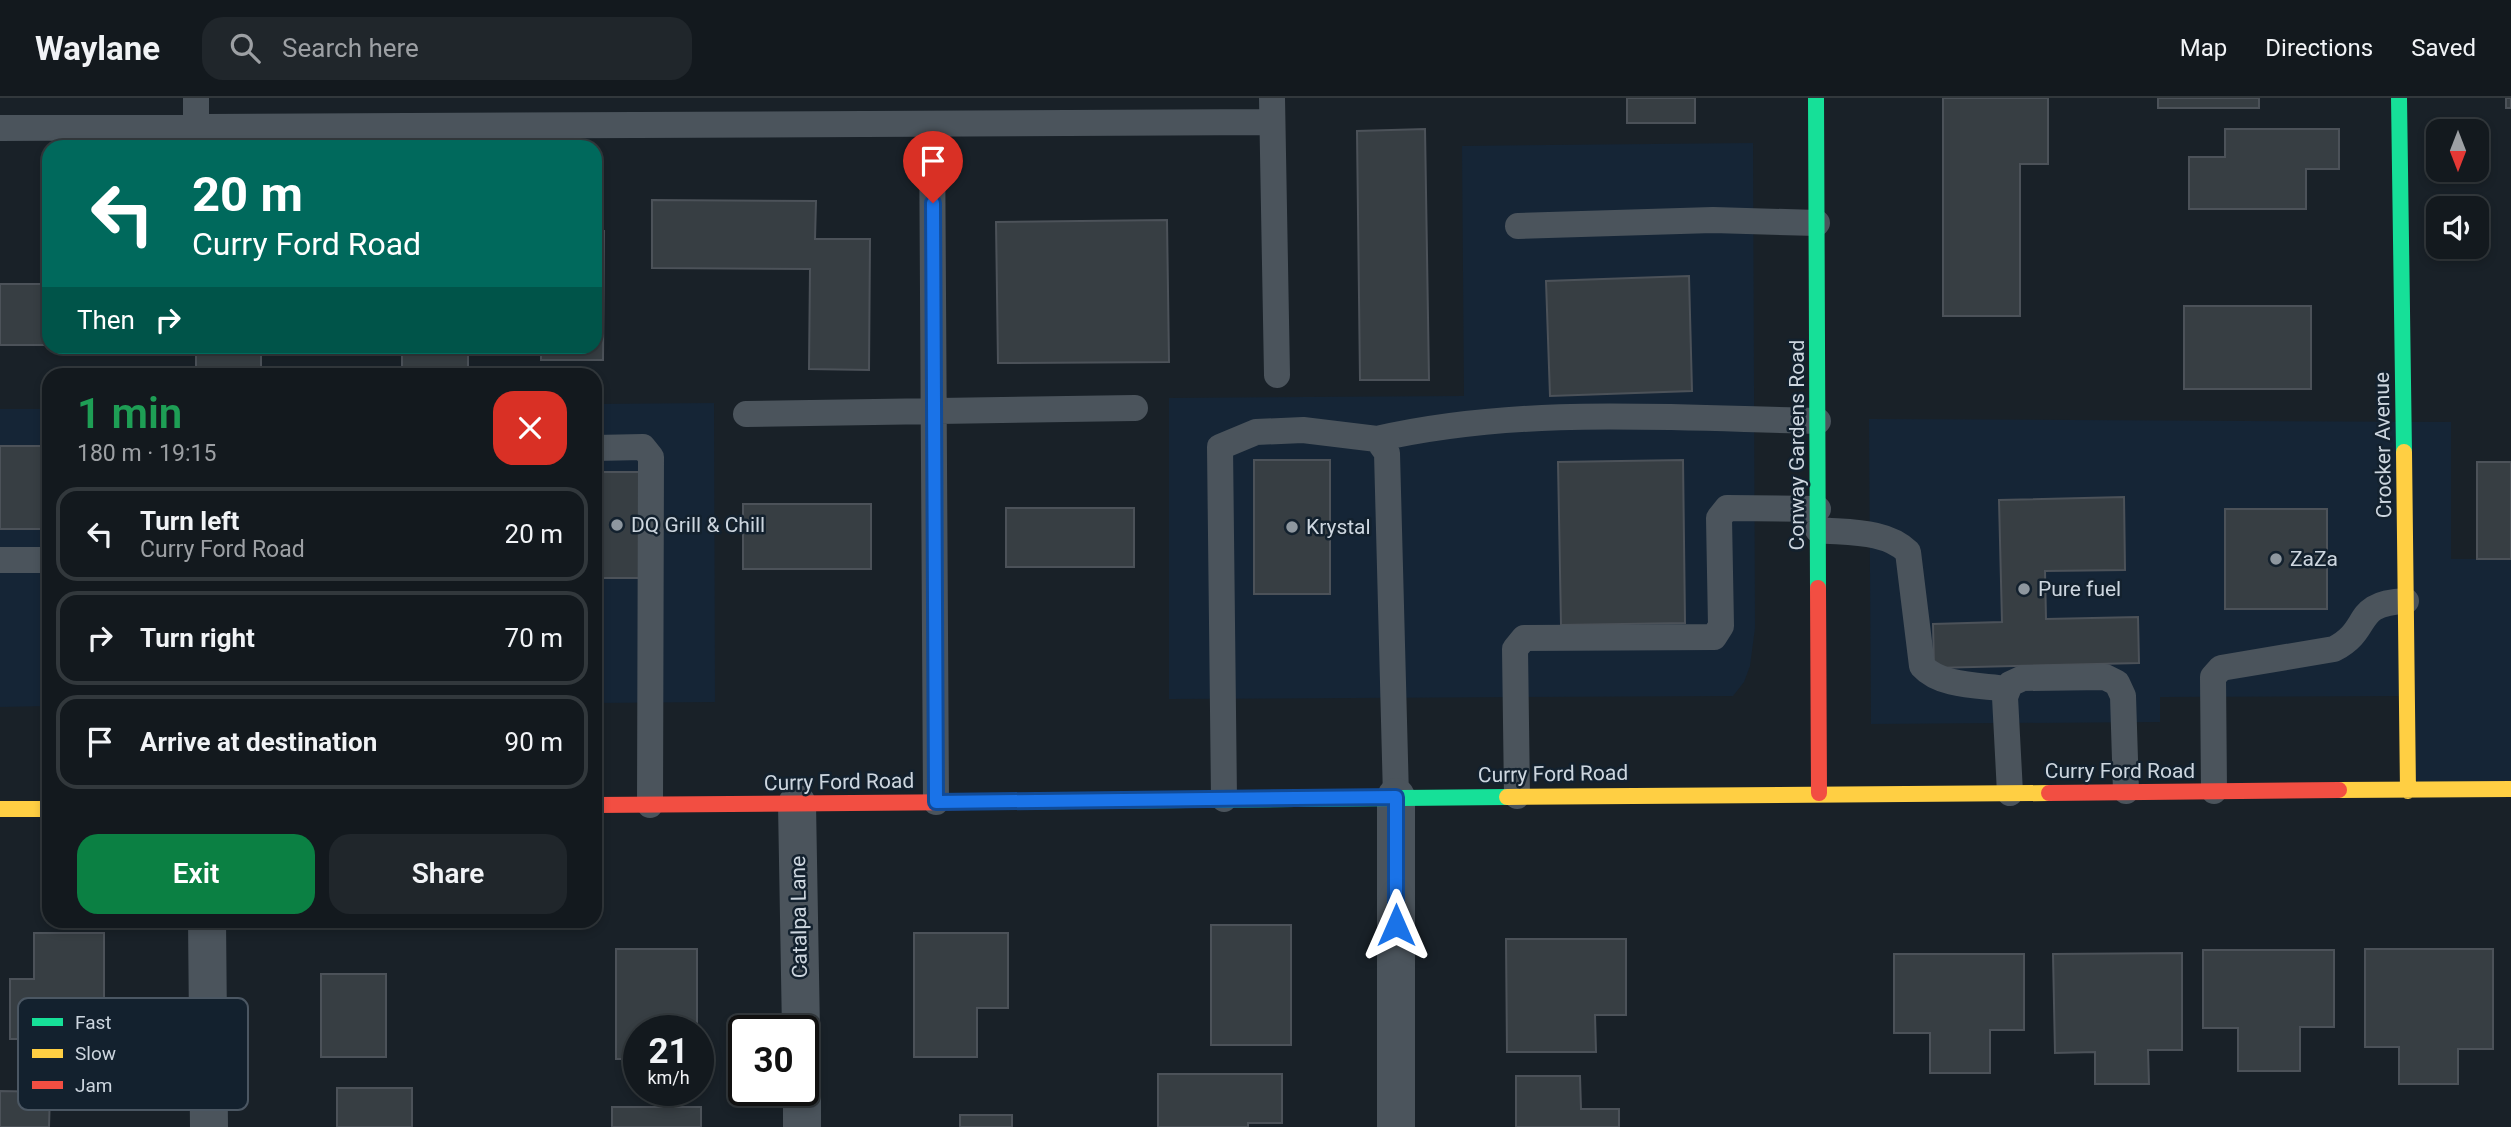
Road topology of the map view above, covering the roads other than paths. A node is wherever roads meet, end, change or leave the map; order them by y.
1 (196, 98) edge
2 (1816, 98) edge
3 (2399, 98) edge
4 (1272, 110) edge
5 (932, 124) junction
6 (0, 128) edge
7 (196, 128) junction
8 (1817, 223) junction
9 (1518, 226) dead end
10 (1277, 375) dead end
11 (1135, 408) dead end
12 (934, 412) junction
13 (746, 414) dead end
14 (1818, 421) junction
15 (1377, 439) junction
16 (602, 449) edge
17 (1818, 519) junction
18 (0, 560) edge
19 (42, 560) edge
20 (2406, 601) junction
21 (2007, 689) junction
22 (2511, 789) edge
23 (2126, 791) junction
24 (2214, 791) junction
25 (2408, 791) junction
26 (1819, 793) junction
27 (2010, 793) junction
28 (1517, 796) junction
29 (1396, 797) junction
30 (1224, 799) junction
31 (936, 802) junction
32 (797, 804) junction
33 (602, 805) edge
34 (650, 805) junction
35 (0, 809) edge
36 (42, 809) edge
37 (207, 928) edge
38 (208, 998) edge
39 (801, 1015) edge
40 (802, 1106) edge
41 (802, 1127) edge
42 (1396, 1127) edge

1 - 7 lane
2 - 8 street, Conway Gardens Road
3 - 20 street, Crocker Avenue
4 - 5 lane
4 - 10 lane
5 - 7 lane
5 - 12 lane
6 - 7 lane
8 - 9 lane
8 - 14 street, Conway Gardens Road
11 - 12 lane
12 - 13 lane
12 - 31 lane
14 - 15 lane
14 - 17 street, Conway Gardens Road
15 - 29 lane
15 - 30 lane
16 - 34 lane
17 - 21 lane
17 - 26 street, Conway Gardens Road
17 - 28 lane
18 - 19 lane
20 - 24 lane
20 - 25 street, Crocker Avenue
21 - 23 lane
21 - 27 lane
22 - 25 street, Curry Ford Road
23 - 24 street, Curry Ford Road
23 - 27 street, Curry Ford Road
24 - 25 street, Curry Ford Road
26 - 27 street, Curry Ford Road
26 - 28 street, Curry Ford Road
28 - 29 street, Curry Ford Road
29 - 30 street, Curry Ford Road
29 - 42 street
30 - 31 street, Curry Ford Road
31 - 32 street, Curry Ford Road
32 - 34 street, Curry Ford Road
32 - 39 street, Catalpa Lane
33 - 34 street, Curry Ford Road
35 - 36 street
37 - 38 street
40 - 41 street

